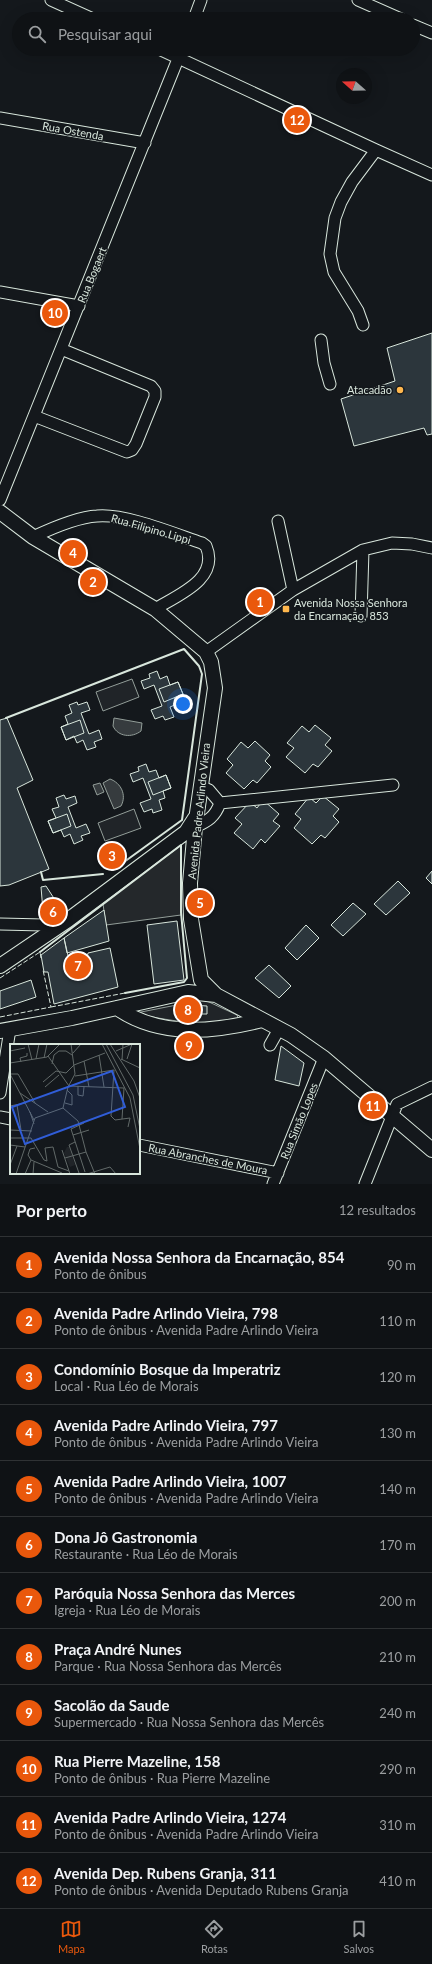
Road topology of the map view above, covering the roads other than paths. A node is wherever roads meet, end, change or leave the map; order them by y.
1 (52, 0) edge
2 (201, 0) edge
3 (358, 0) edge
4 (78, 12) edge
5 (197, 12) edge
6 (385, 12) edge
7 (420, 27) edge
8 (432, 33) edge
9 (179, 56) edge
10 (186, 56) edge
11 (0, 118) edge
12 (145, 143) junction
13 (376, 150) junction
14 (432, 175) edge
15 (0, 292) edge
16 (79, 306) junction
17 (363, 325) dead end
18 (322, 340) dead end
19 (61, 349) junction
20 (330, 384) dead end
21 (34, 416) junction
22 (0, 500) edge
23 (0, 512) edge
24 (278, 520) dead end
25 (33, 537) junction
26 (432, 548) edge
27 (363, 550) junction
28 (293, 590) junction
29 (156, 610) junction
30 (361, 616) dead end
31 (206, 652) junction
32 (200, 786) junction
33 (393, 786) dead end
34 (220, 803) junction
35 (190, 829) junction
36 (0, 924) edge
37 (51, 931) junction
38 (0, 966) edge
39 (201, 980) junction
40 (188, 992) junction
41 (216, 995) junction
42 (117, 1008) junction
43 (262, 1020) junction
44 (279, 1029) junction
45 (5, 1030) edge
46 (270, 1045) dead end
47 (324, 1058) junction
48 (432, 1086) edge
49 (0, 1093) edge
50 (0, 1117) edge
51 (393, 1117) junction
52 (10, 1119) edge
53 (140, 1145) edge
54 (432, 1150) edge
55 (278, 1172) junction
56 (273, 1184) edge
57 (365, 1184) edge

1 - 4 street
2 - 5 street
3 - 6 street
7 - 8 street
9 - 12 street, Rua Bogaert
10 - 13 street
11 - 12 street, Rua Ostenda
12 - 16 street, Rua Bogaert
13 - 14 street
13 - 17 street
15 - 16 street
16 - 19 street, Rua Bogaert
18 - 20 street
19 - 21 street, Rua Bogaert
19 - 21 street
21 - 22 street, Rua Bogaert
23 - 25 main road
24 - 28 street
25 - 29 main road
25 - 29 street, Rua Filipino Lippi
26 - 27 street
27 - 28 street
27 - 30 street
28 - 31 street
29 - 31 main road
31 - 32 main road, Avenida Padre Arlindo Vieira
32 - 34 street
32 - 35 main road, Avenida Padre Arlindo Vieira
33 - 34 street
34 - 35 street
35 - 37 main road
35 - 39 main road, Avenida Padre Arlindo Vieira
36 - 37 street
37 - 38 main road
39 - 40 main road
39 - 41 main road
40 - 41 main road
40 - 42 main road
41 - 43 main road
42 - 43 main road
42 - 45 main road
43 - 44 main road
44 - 46 street
44 - 47 main road
45 - 49 street
47 - 51 main road
47 - 55 street, Rua Simão Lopes
48 - 51 street
50 - 52 street
51 - 54 main road
51 - 57 street
53 - 55 street, Rua Abranches de Moura
55 - 56 street, Rua Simão Lopes

